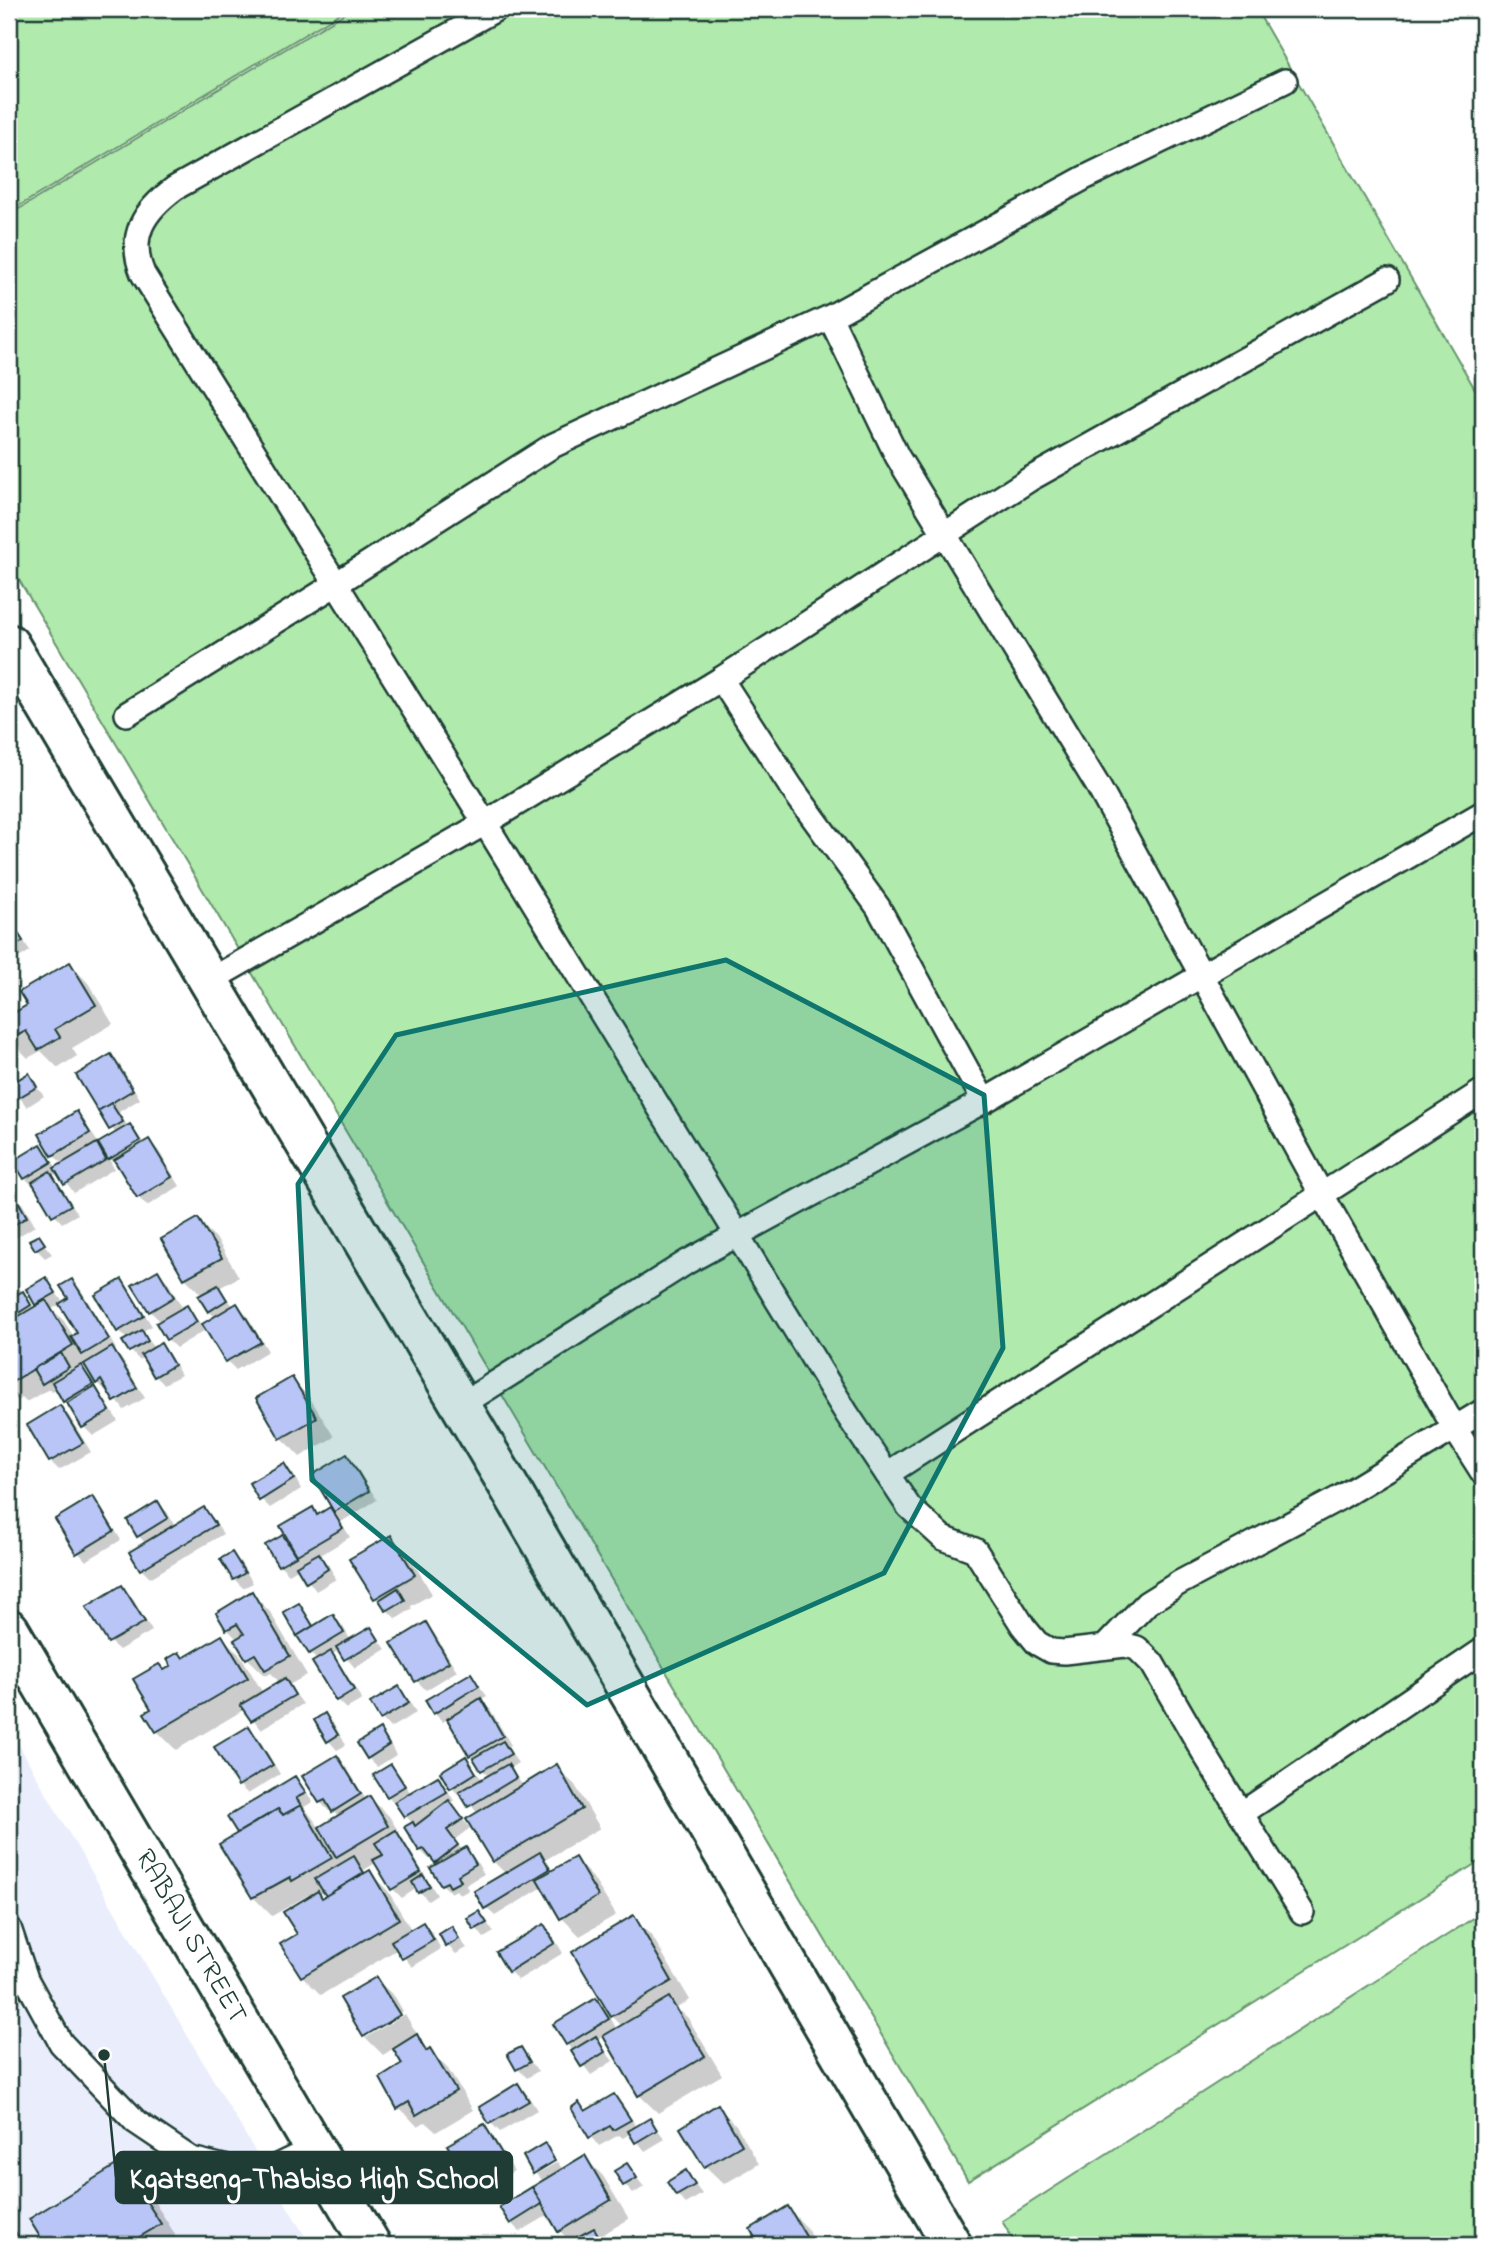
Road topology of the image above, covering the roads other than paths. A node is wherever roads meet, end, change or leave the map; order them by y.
1 (496, 9) edge
2 (1285, 81) dead end
3 (1387, 280) dead end
4 (830, 317) junction
5 (944, 535) junction
6 (336, 584) junction
7 (10, 650) edge
8 (721, 679) junction
9 (127, 714) dead end
10 (1483, 813) edge
11 (485, 823) junction
12 (1203, 975) junction
13 (209, 981) junction
14 (1483, 1091) edge
15 (985, 1101) junction
16 (1322, 1195) junction
17 (737, 1235) junction
18 (461, 1405) junction
19 (1483, 1411) edge
20 (1455, 1429) junction
21 (887, 1474) junction
22 (1483, 1474) edge
23 (9, 1629) edge
24 (1105, 1647) junction
25 (1483, 1650) edge
26 (1241, 1814) junction
27 (1302, 1912) dead end
28 (9, 1928) edge
29 (314, 2148) junction
30 (371, 2245) edge
31 (952, 2245) edge

1 - 6 lane
2 - 4 lane
3 - 5 lane
4 - 5 lane
4 - 6 lane
5 - 8 lane
5 - 12 lane
6 - 9 lane
6 - 11 lane
7 - 13 street
8 - 11 lane
8 - 15 lane
10 - 12 lane
11 - 13 lane
11 - 17 lane
12 - 15 lane
12 - 16 lane
13 - 18 street
14 - 16 lane
15 - 17 lane
16 - 20 lane
16 - 21 lane
17 - 18 lane
17 - 21 lane
18 - 31 street
19 - 20 lane
20 - 22 lane
20 - 24 lane
21 - 24 lane
23 - 29 street, RABAJI STREET
24 - 26 lane
25 - 26 lane
26 - 27 lane
28 - 29 lane
29 - 30 street, RABAJI STREET

